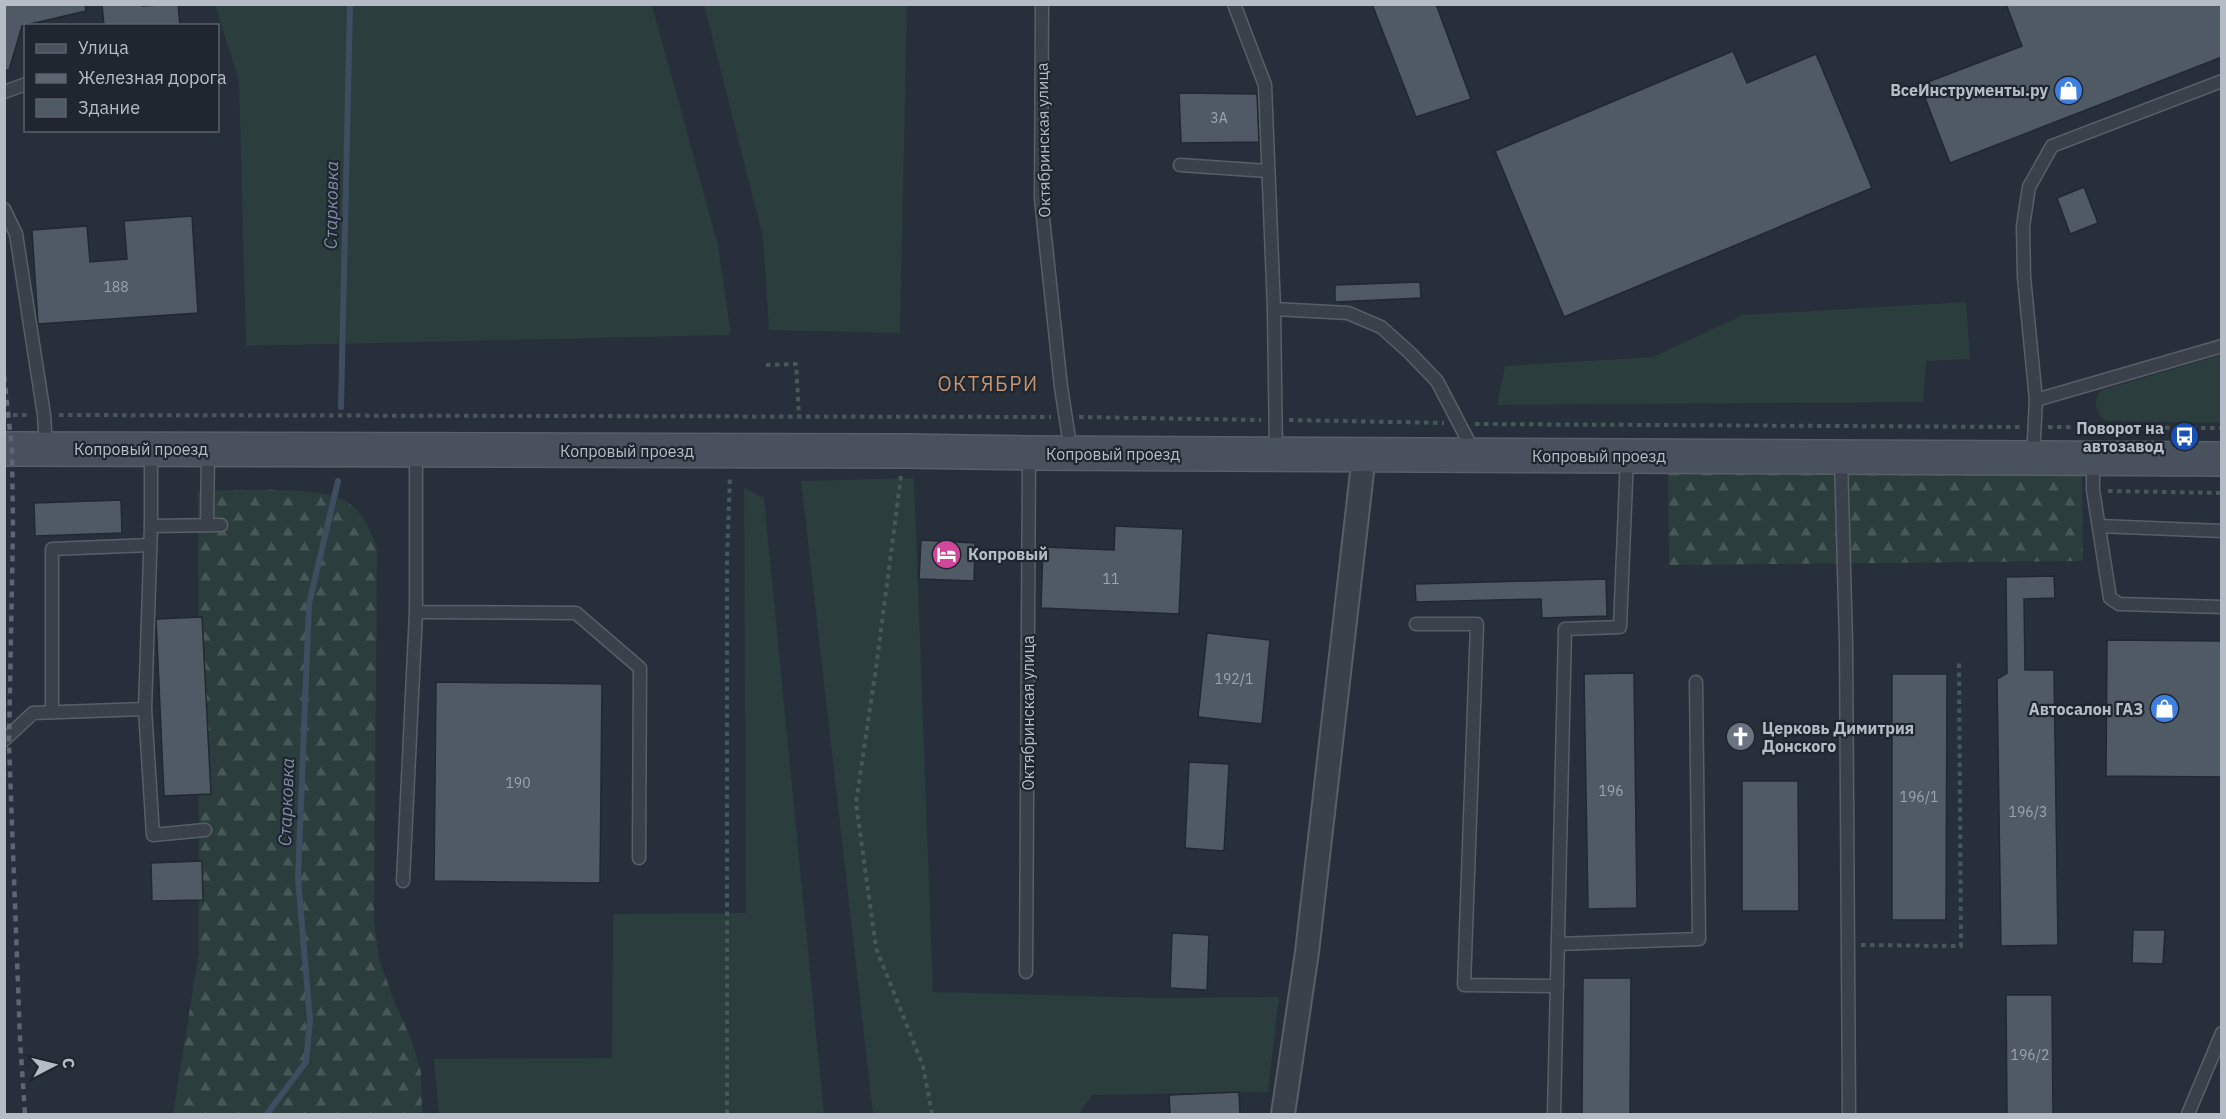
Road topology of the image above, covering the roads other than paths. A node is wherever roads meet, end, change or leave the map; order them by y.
1 (1042, 4) edge
2 (1234, 4) edge
3 (2222, 81) edge
4 (24, 85) edge
5 (4, 92) edge
6 (1180, 165) dead end
7 (1268, 171) junction
8 (4, 209) edge
9 (1274, 309) junction
10 (2222, 346) edge
11 (2036, 400) junction
12 (2034, 443) junction
13 (46, 448) junction
14 (4, 449) edge
15 (150, 449) junction
16 (208, 449) junction
17 (416, 450) junction
18 (1029, 453) junction
19 (1071, 453) junction
20 (1276, 454) junction
21 (1364, 455) junction
22 (1476, 455) junction
23 (1627, 456) junction
24 (1841, 457) junction
25 (2093, 458) junction
26 (2222, 459) edge
27 (207, 525) junction
28 (221, 525) dead end
29 (151, 526) junction
30 (2099, 526) junction
31 (2222, 531) edge
32 (150, 544) junction
33 (2222, 607) edge
34 (416, 612) junction
35 (1416, 624) dead end
36 (1696, 682) dead end
37 (145, 709) junction
38 (52, 712) junction
39 (4, 740) edge
40 (205, 830) dead end
41 (639, 858) dead end
42 (403, 881) dead end
43 (1558, 944) junction
44 (1026, 972) dead end
45 (1557, 986) junction
46 (2222, 1033) edge
47 (1283, 1114) edge
48 (1554, 1114) edge
49 (1850, 1114) edge
50 (2188, 1114) edge

1 - 19 lane, Октябринская улица
2 - 7 lane
3 - 11 lane
4 - 5 lane
6 - 7 lane
7 - 9 lane
8 - 13 lane
9 - 20 lane
9 - 22 lane
10 - 11 lane
11 - 12 lane
12 - 24 main road, Копровый проезд
12 - 25 main road, Копровый проезд
13 - 14 main road, Копровый проезд
13 - 15 main road, Копровый проезд
15 - 16 main road, Копровый проезд
15 - 29 lane
16 - 17 main road, Копровый проезд
16 - 27 lane
17 - 18 main road, Копровый проезд
17 - 34 lane
18 - 19 main road, Копровый проезд
18 - 44 lane, Октябринская улица
19 - 20 main road, Копровый проезд
20 - 21 main road, Копровый проезд
21 - 22 main road, Копровый проезд
21 - 47 street
22 - 23 main road, Копровый проезд
23 - 24 main road, Копровый проезд
23 - 43 lane
24 - 49 lane
25 - 26 main road, Копровый проезд
25 - 30 lane
27 - 28 lane
27 - 29 lane
29 - 32 lane
30 - 31 lane
30 - 33 lane
32 - 37 lane
32 - 38 lane
34 - 41 lane
34 - 42 lane
35 - 45 lane
36 - 43 lane
37 - 38 lane
37 - 40 lane
38 - 39 lane
43 - 45 lane
45 - 48 lane
46 - 50 lane

